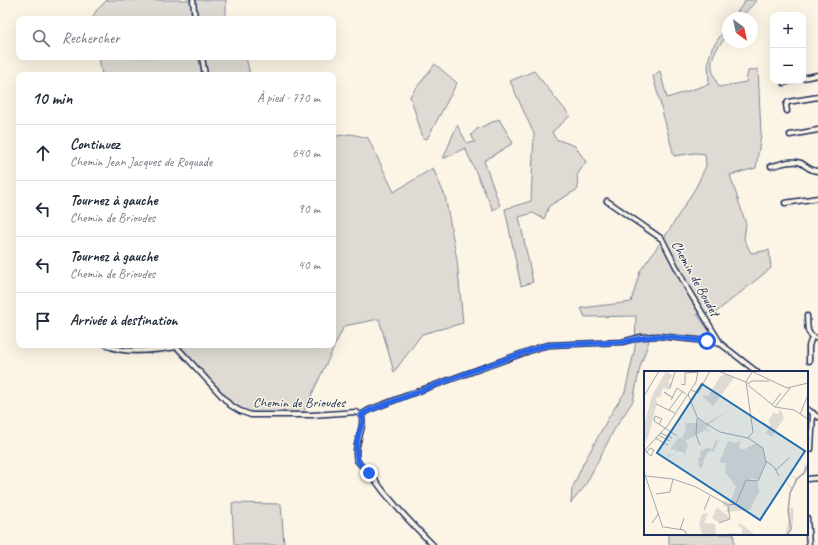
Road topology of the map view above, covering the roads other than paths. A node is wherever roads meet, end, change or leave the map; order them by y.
1 (193, 0) edge
2 (195, 16) edge
3 (202, 60) edge
4 (204, 72) edge
5 (818, 75) edge
6 (806, 77) edge
7 (818, 97) edge
8 (787, 111) dead end
9 (818, 130) edge
10 (790, 135) dead end
11 (771, 166) dead end
12 (818, 171) edge
13 (818, 198) edge
14 (607, 201) dead end
15 (785, 203) dead end
16 (807, 316) dead end
17 (812, 337) junction
18 (818, 339) edge
19 (721, 344) junction
20 (112, 348) edge
21 (168, 348) edge
22 (178, 348) edge
23 (809, 361) dead end
24 (756, 371) edge
25 (808, 410) edge
26 (812, 413) junction
27 (361, 415) junction
28 (818, 417) edge
29 (812, 449) dead end
30 (818, 478) edge
31 (808, 479) edge
32 (808, 532) edge
33 (434, 545) edge
34 (809, 545) edge

1 - 2 street
3 - 4 street
5 - 6 street
7 - 8 street
9 - 10 street
11 - 12 street
13 - 15 street
14 - 19 street, Chemin de Boudet
16 - 17 street
17 - 18 street
17 - 23 street
19 - 24 street
19 - 27 street
20 - 21 street
22 - 27 street, Chemin de Brioudes
25 - 26 street
26 - 28 street
26 - 29 street
27 - 33 street, Chemin de Brioudes
30 - 31 street
32 - 34 street

